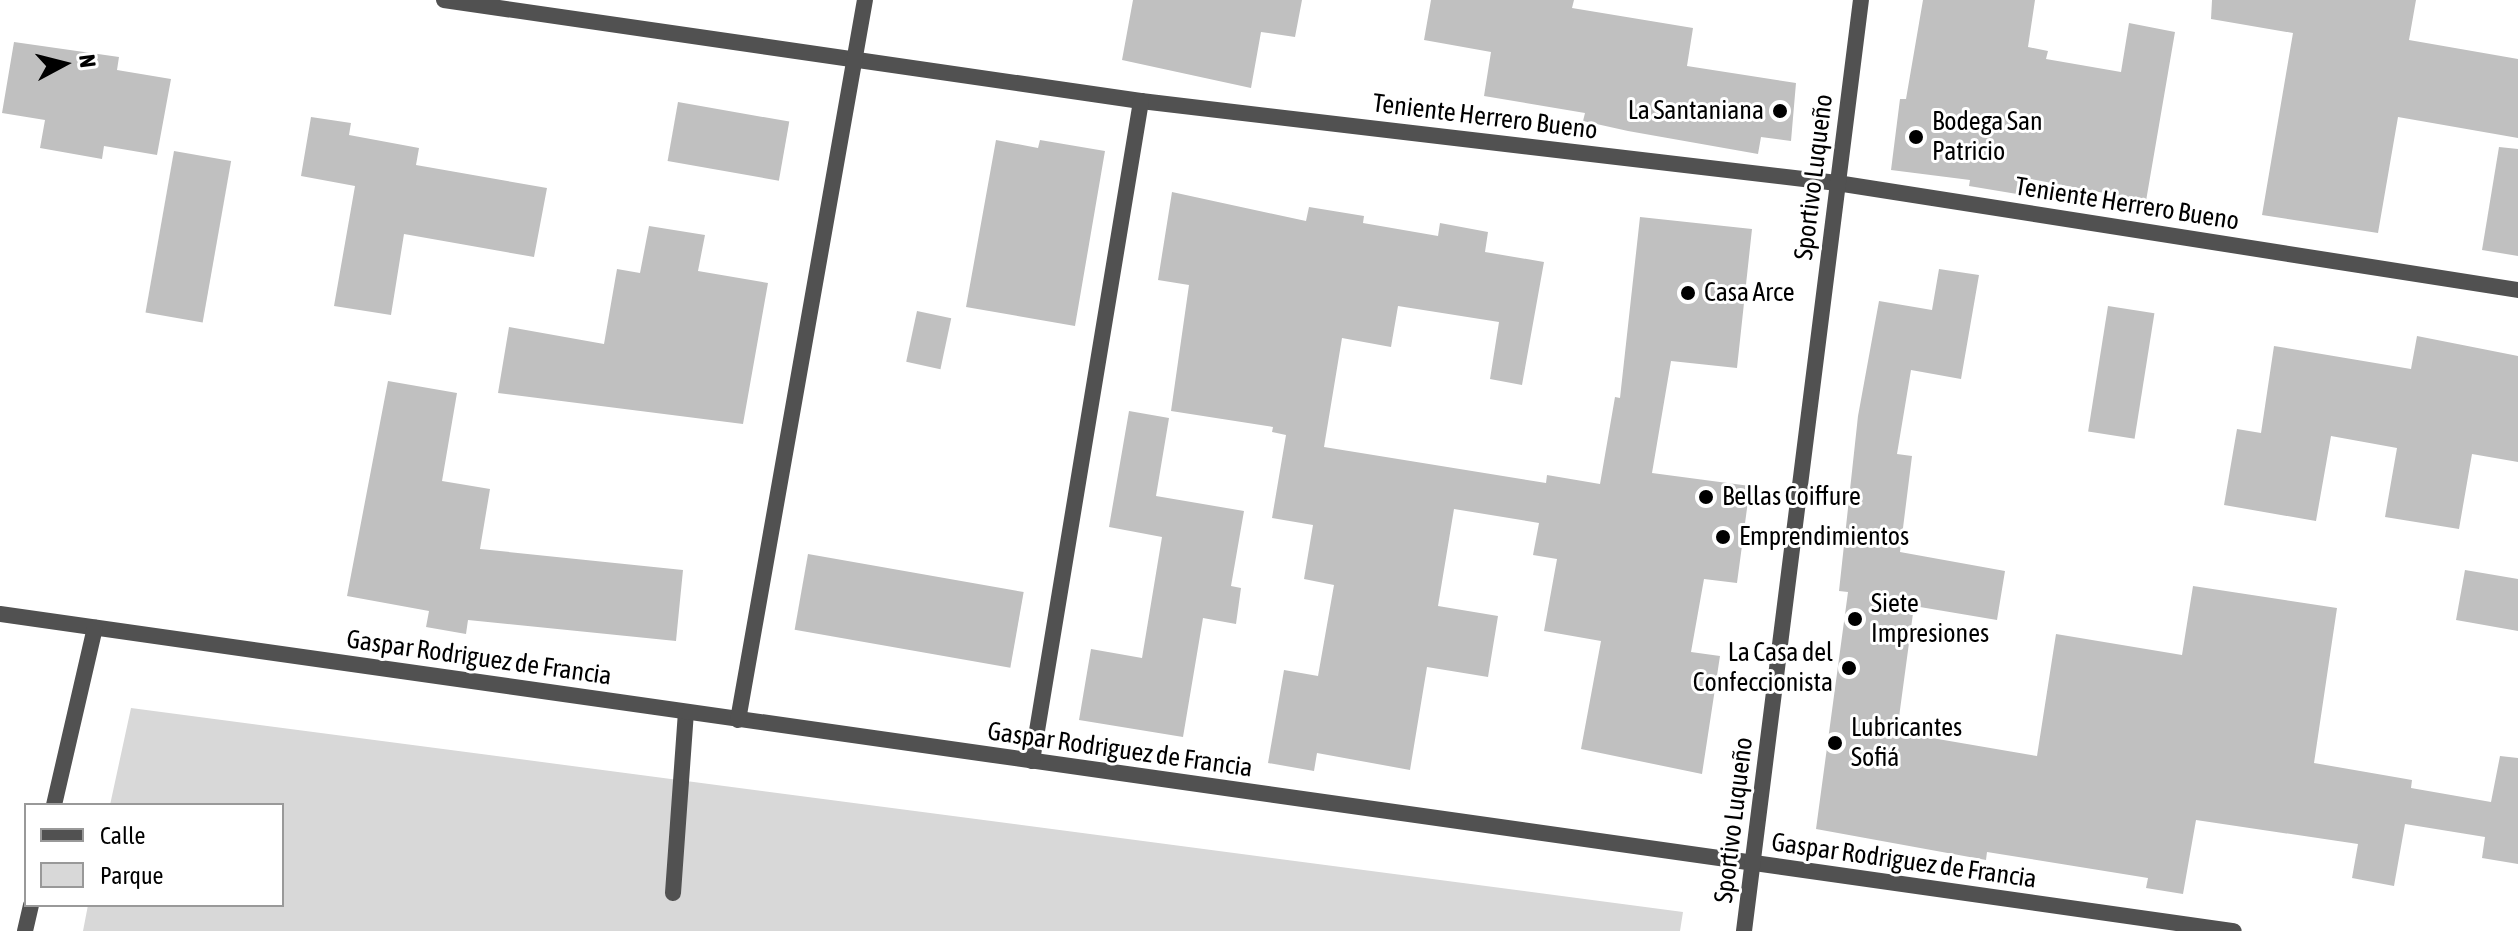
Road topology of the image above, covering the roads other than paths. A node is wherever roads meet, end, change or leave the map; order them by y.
1 (444, 0) edge
2 (865, 0) edge
3 (1861, 0) edge
4 (855, 57) junction
5 (1141, 101) junction
6 (1837, 183) junction
7 (2518, 290) edge
8 (0, 614) edge
9 (95, 628) junction
10 (686, 712) junction
11 (738, 720) junction
12 (1032, 761) junction
13 (54, 803) edge
14 (1753, 865) junction
15 (673, 893) dead end
16 (31, 907) edge
17 (25, 931) edge
18 (1744, 931) edge
19 (2234, 931) edge

1 - 4 street, Teniente Herrero Bueno
2 - 4 street
3 - 6 street, Sportivo Luqueño
4 - 5 street, Teniente Herrero Bueno
4 - 11 street
5 - 6 street, Teniente Herrero Bueno
5 - 12 street
6 - 7 street, Teniente Herrero Bueno
6 - 14 street, Sportivo Luqueño
8 - 9 street, Gaspar Rodriguez de Francia
9 - 10 street, Gaspar Rodriguez de Francia
9 - 13 street
10 - 11 street, Gaspar Rodriguez de Francia
10 - 15 street
11 - 12 street, Gaspar Rodriguez de Francia
12 - 14 street, Gaspar Rodriguez de Francia
14 - 18 street, Sportivo Luqueño
14 - 19 street, Gaspar Rodriguez de Francia
16 - 17 street

